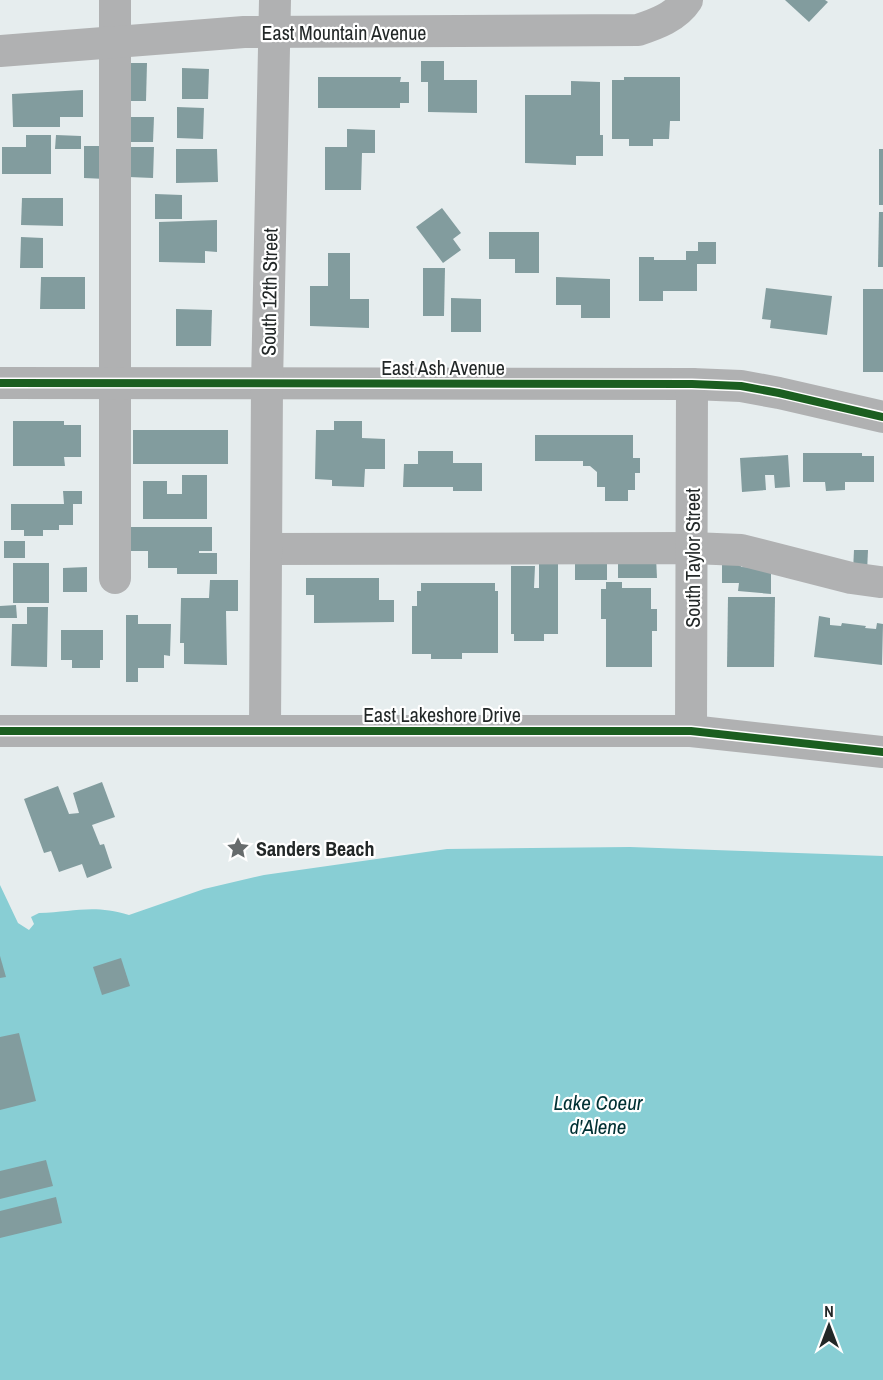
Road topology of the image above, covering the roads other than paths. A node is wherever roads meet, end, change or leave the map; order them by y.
1 (115, 0) edge
2 (275, 0) edge
3 (685, 4) edge
4 (275, 32) junction
5 (115, 45) junction
6 (0, 51) edge
7 (0, 383) edge
8 (116, 383) junction
9 (267, 384) junction
10 (693, 384) junction
11 (883, 417) edge
12 (692, 548) junction
13 (267, 549) junction
14 (116, 579) dead end
15 (880, 582) dead end
16 (265, 729) junction
17 (0, 731) edge
18 (691, 731) junction
19 (883, 752) edge

1 - 5 street
2 - 4 street, South 12th Street
3 - 4 street, East Mountain Avenue
4 - 5 street, East Mountain Avenue
4 - 9 street, South 12th Street
5 - 6 street, East Mountain Avenue
5 - 8 street
7 - 8 street, East Ash Avenue
8 - 9 street, East Ash Avenue
8 - 14 street
9 - 10 street, East Ash Avenue
9 - 13 street, South 12th Street
10 - 11 street, East Ash Avenue
10 - 12 street, South Taylor Street
12 - 13 street
12 - 15 street
12 - 18 street, South Taylor Street
13 - 16 street, South 12th Street
16 - 17 street, East Lakeshore Drive
16 - 18 street, East Lakeshore Drive
18 - 19 street, East Lakeshore Drive

